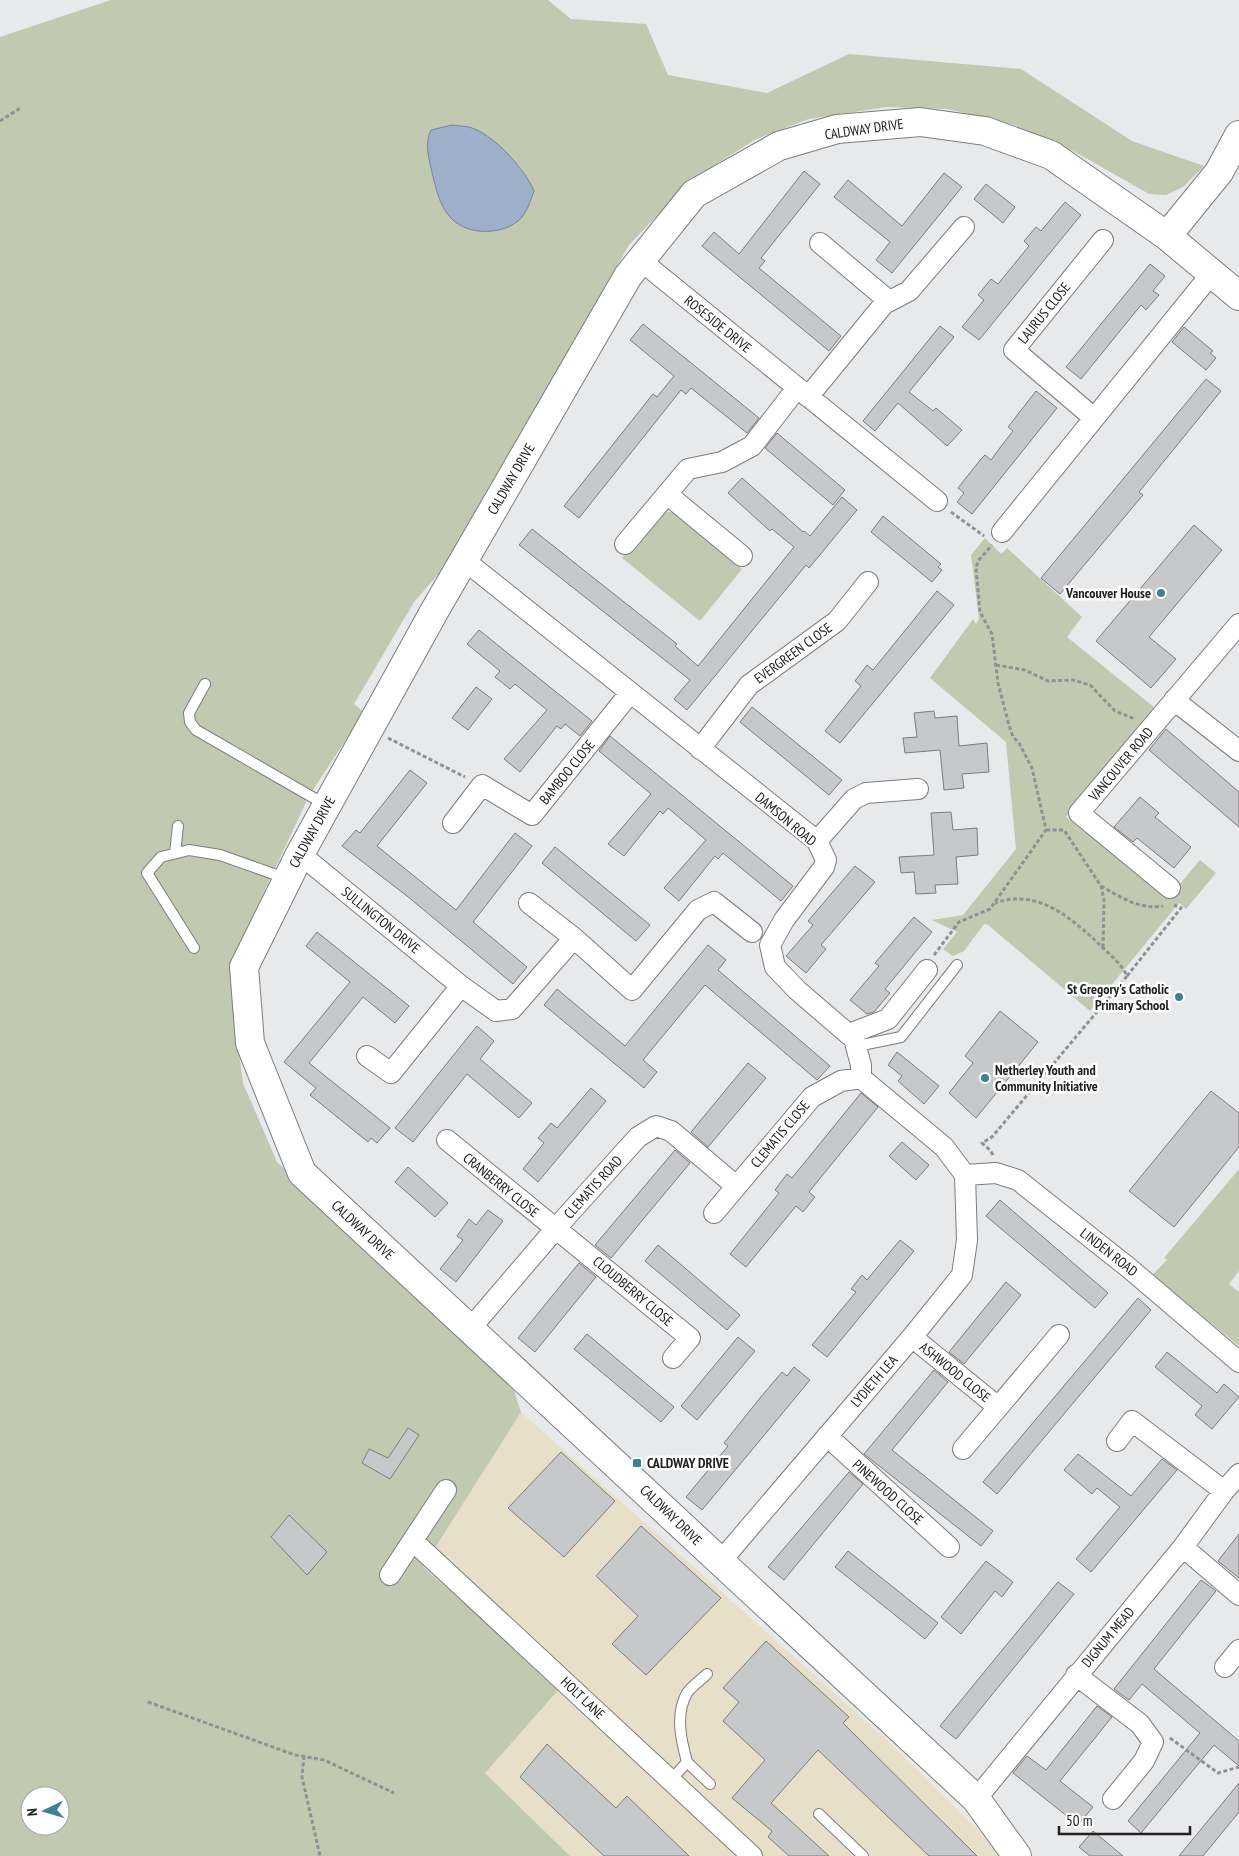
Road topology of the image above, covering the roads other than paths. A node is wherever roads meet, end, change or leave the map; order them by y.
1 (1239, 135) edge
2 (964, 227) dead end
3 (1167, 236) junction
4 (1103, 240) dead end
5 (820, 243) dead end
6 (640, 260) junction
7 (1212, 273) junction
8 (1239, 296) edge
9 (884, 304) junction
10 (803, 392) junction
11 (1094, 418) junction
12 (668, 495) junction
13 (937, 501) road end
14 (1002, 532) dead end
15 (626, 544) dead end
16 (742, 556) dead end
17 (464, 560) junction
18 (868, 582) dead end
19 (1239, 624) edge
20 (205, 684) dead end
21 (630, 693) junction
22 (1174, 700) junction
23 (700, 749) junction
24 (1239, 751) edge
25 (918, 788) dead end
26 (327, 806) junction
27 (453, 823) dead end
28 (178, 826) dead end
29 (817, 841) junction
30 (175, 854) junction
31 (300, 854) junction
32 (286, 879) junction
33 (1170, 888) dead end
34 (529, 903) dead end
35 (752, 932) dead end
36 (574, 938) junction
37 (194, 948) dead end
38 (958, 965) dead end
39 (927, 966) road end
40 (462, 986) junction
41 (853, 1040) junction
42 (367, 1056) dead end
43 (861, 1078) junction
44 (447, 1140) dead end
45 (965, 1175) junction
46 (736, 1186) junction
47 (714, 1213) dead end
48 (556, 1227) junction
49 (470, 1330) junction
50 (1058, 1336) dead end
51 (912, 1337) junction
52 (672, 1358) dead end
53 (1239, 1362) edge
54 (998, 1407) junction
55 (827, 1436) junction
56 (1117, 1441) dead end
57 (963, 1449) dead end
58 (1239, 1474) edge
59 (446, 1490) dead end
60 (1224, 1491) junction
61 (413, 1541) junction
62 (949, 1547) dead end
63 (1182, 1547) junction
64 (720, 1562) junction
65 (390, 1575) dead end
66 (1239, 1595) edge
67 (1239, 1650) edge
68 (1225, 1666) dead end
69 (707, 1674) dead end
70 (1076, 1675) junction
71 (687, 1762) junction
72 (670, 1780) junction
73 (710, 1784) dead end
74 (1113, 1799) dead end
75 (976, 1800) junction
76 (819, 1814) dead end
77 (752, 1856) edge
78 (863, 1856) edge
79 (1017, 1856) edge

1 - 3 street
2 - 9 street
3 - 6 street, CALDWAY DRIVE
3 - 7 street, CALDWAY DRIVE
4 - 11 street, LAURUS CLOSE
5 - 9 street
6 - 10 street, ROSESIDE DRIVE
6 - 17 street, CALDWAY DRIVE
7 - 8 street, CALDWAY DRIVE
7 - 11 street
9 - 10 street
10 - 12 street
10 - 13 street, ROSESIDE DRIVE
11 - 14 street
12 - 15 street
12 - 16 street
17 - 21 street, DAMSON ROAD
17 - 26 street, CALDWAY DRIVE
18 - 23 street, EVERGREEN CLOSE
19 - 22 street, VANCOUVER ROAD
20 - 26 lane
21 - 23 street, DAMSON ROAD
21 - 27 street, BAMBOO CLOSE
22 - 24 street
22 - 33 street, VANCOUVER ROAD
23 - 29 street, DAMSON ROAD
25 - 29 street
26 - 31 street, CALDWAY DRIVE
28 - 30 lane
29 - 41 street, DAMSON ROAD
30 - 32 lane
30 - 37 lane
31 - 32 street, CALDWAY DRIVE
31 - 40 street, SULLINGTON DRIVE
32 - 49 street, CALDWAY DRIVE
34 - 36 street
35 - 36 street
36 - 40 street, SULLINGTON DRIVE
38 - 41 lane
39 - 41 street
40 - 42 street
41 - 43 street
43 - 45 street
43 - 46 street, CLEMATIS CLOSE
44 - 48 street, CRANBERRY CLOSE
45 - 51 street, LYDIETH LEA
45 - 53 street, LINDEN ROAD
46 - 47 street, CLEMATIS CLOSE
46 - 48 street, CLEMATIS ROAD
48 - 49 street, CLEMATIS ROAD
48 - 52 street, CLOUDBERRY CLOSE
49 - 64 street, CALDWAY DRIVE
50 - 54 street, ASHWOOD CLOSE
51 - 54 street, ASHWOOD CLOSE
51 - 55 street, LYDIETH LEA
54 - 57 street, ASHWOOD CLOSE
55 - 62 street, PINEWOOD CLOSE
55 - 64 street, LYDIETH LEA
56 - 60 street
58 - 60 street, DIGNUM MEAD
59 - 61 street
60 - 63 street, DIGNUM MEAD
61 - 65 street
61 - 72 street, HOLT LANE
63 - 66 street
63 - 70 street, DIGNUM MEAD
64 - 75 street, CALDWAY DRIVE
67 - 68 street
69 - 71 lane
70 - 74 street
70 - 75 street, DIGNUM MEAD
71 - 72 lane
71 - 73 lane
72 - 77 street, HOLT LANE
75 - 79 street, CALDWAY DRIVE
76 - 78 lane

